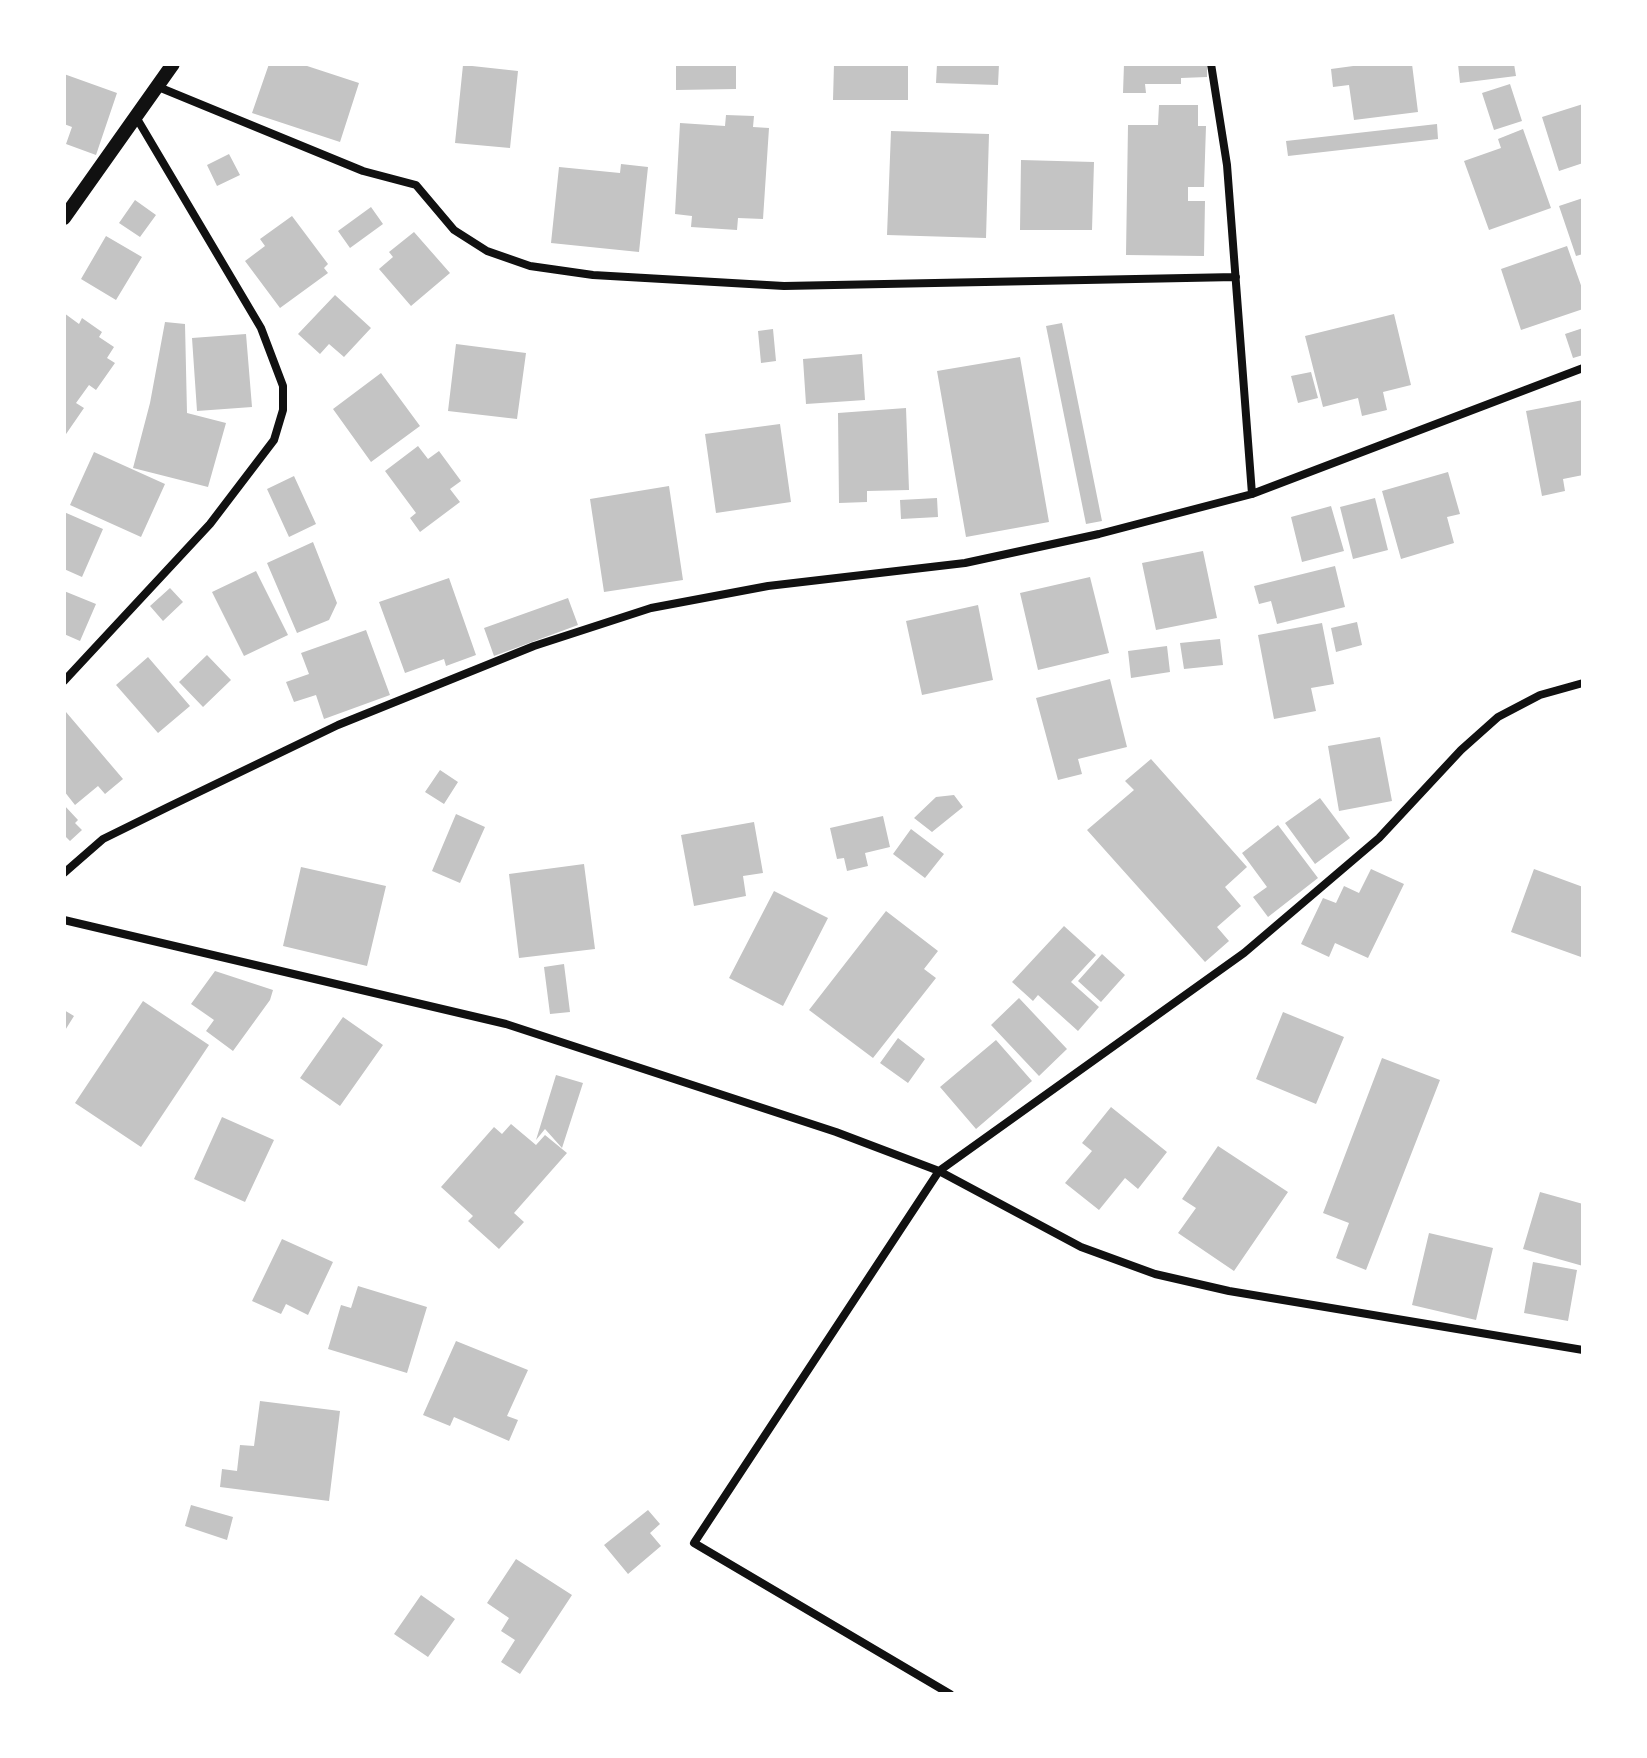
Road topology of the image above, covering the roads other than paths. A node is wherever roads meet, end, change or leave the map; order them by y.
1 (173, 64) edge
2 (1211, 64) edge
3 (156, 86) junction
4 (136, 117) junction
5 (64, 218) edge
6 (1236, 277) junction
7 (1583, 368) edge
8 (1252, 494) junction
9 (64, 681) edge
10 (1583, 683) edge
11 (64, 873) edge
12 (64, 920) edge
13 (939, 1171) junction
14 (1583, 1350) edge
15 (950, 1694) edge

1 - 3 street
2 - 6 street
3 - 4 street
3 - 6 street
4 - 5 street
4 - 9 street
6 - 8 street
7 - 8 street
8 - 11 street
10 - 13 street
12 - 13 street
13 - 14 street
13 - 15 street

